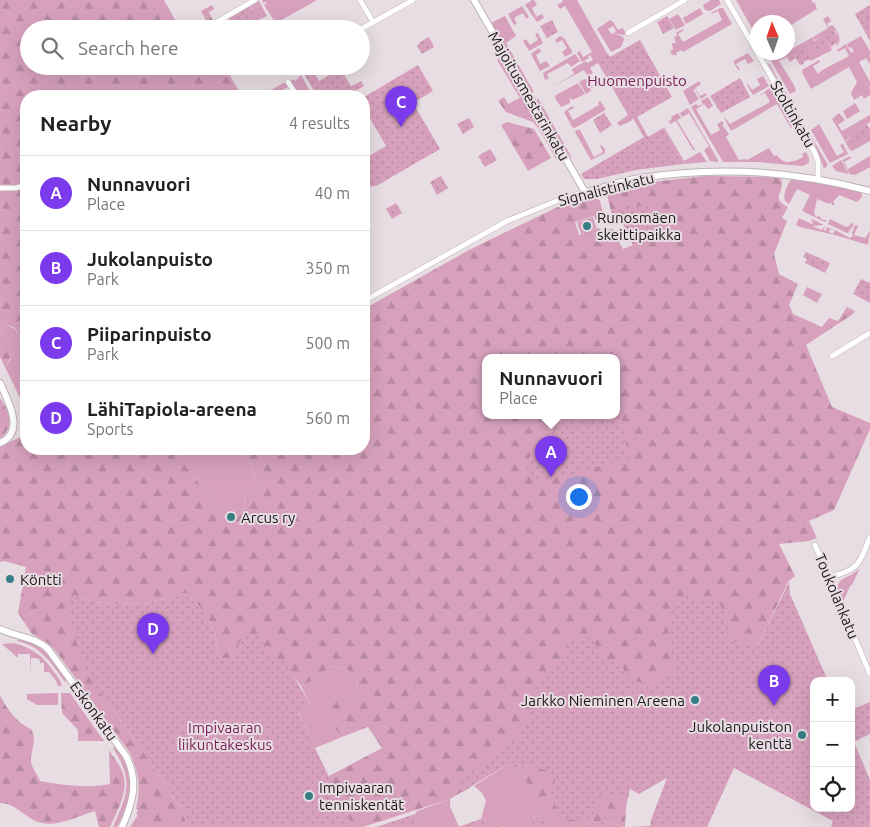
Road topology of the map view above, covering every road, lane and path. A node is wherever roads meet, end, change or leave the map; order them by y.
1 (255, 0) edge
2 (360, 0) edge
3 (413, 0) edge
4 (474, 0) edge
5 (685, 0) edge
6 (727, 0) edge
7 (220, 20) edge
8 (374, 22) junction
9 (370, 24) edge
10 (628, 33) dead end
11 (288, 82) dead end
12 (293, 90) edge
13 (818, 179) junction
14 (20, 187) edge
15 (0, 188) edge
16 (870, 191) edge
17 (585, 192) junction
18 (370, 298) edge
19 (870, 333) edge
20 (851, 345) junction
21 (855, 350) dead end
22 (832, 356) dead end
23 (0, 383) edge
24 (3, 396) edge
25 (0, 444) edge
26 (870, 536) edge
27 (815, 545) dead end
28 (830, 577) junction
29 (0, 629) edge
30 (870, 674) edge
31 (122, 827) edge

1 - 7 street
2 - 8 street
3 - 8 street
4 - 17 street, Majoitusmestarinkatu
5 - 10 street
6 - 13 street, Stoltinkatu
8 - 9 street
11 - 12 street
13 - 16 street, Signalistinkatu
13 - 17 street, Signalistinkatu
14 - 15 street
17 - 18 street, Signalistinkatu
19 - 20 street
20 - 21 street
20 - 22 street
23 - 24 street
24 - 25 street
26 - 28 street
27 - 28 street, Toukolankatu
28 - 30 street, Toukolankatu
29 - 31 street, Eskonkatu

